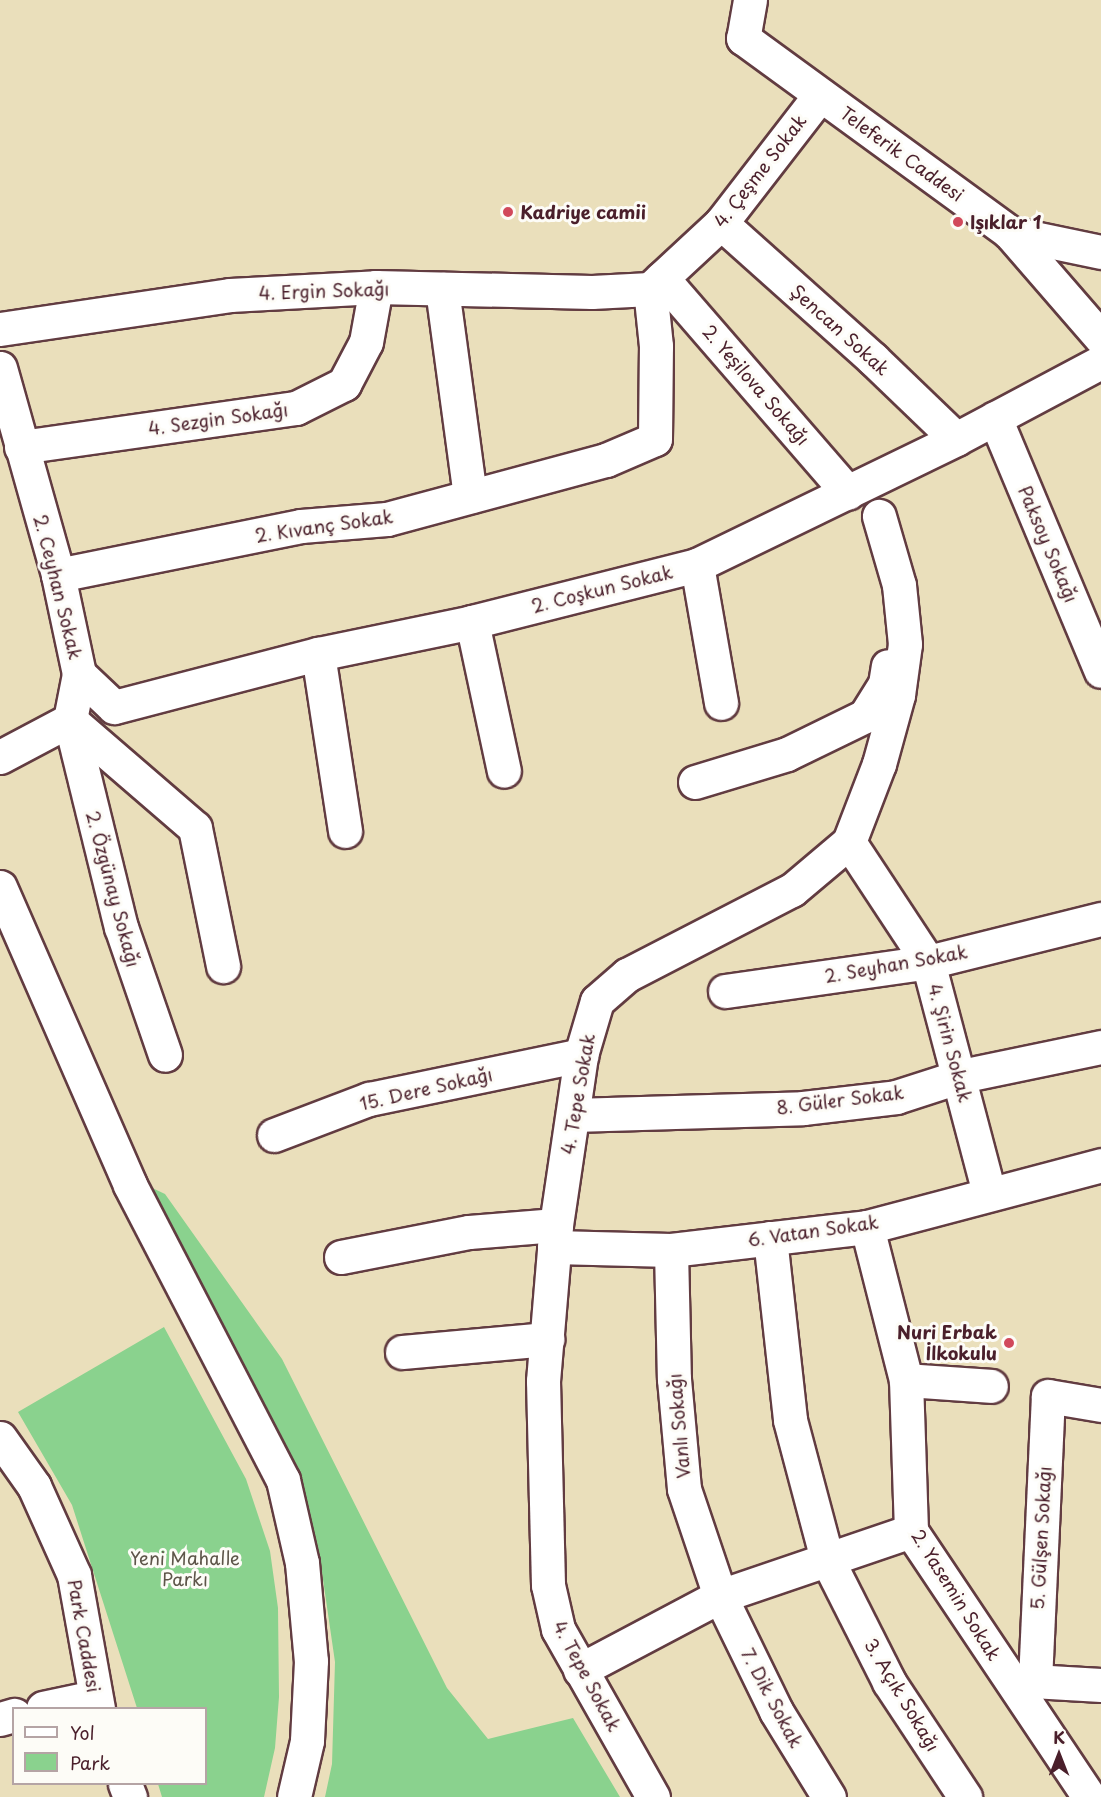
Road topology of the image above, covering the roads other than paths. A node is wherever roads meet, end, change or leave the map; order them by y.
1 (750, 0) edge
2 (820, 95) junction
3 (721, 224) junction
4 (1010, 232) junction
5 (1101, 252) edge
6 (656, 284) junction
7 (376, 287) junction
8 (442, 289) junction
9 (0, 329) edge
10 (1101, 338) edge
11 (1101, 362) edge
12 (0, 368) edge
13 (995, 418) junction
14 (956, 439) junction
15 (21, 447) junction
16 (857, 489) junction
17 (470, 496) junction
18 (879, 516) junction
19 (697, 565) junction
20 (58, 575) junction
21 (471, 622) junction
22 (318, 654) junction
23 (1101, 671) edge
24 (79, 674) junction
25 (721, 703) dead end
26 (70, 720) junction
27 (0, 757) edge
28 (504, 771) dead end
29 (695, 782) dead end
30 (345, 831) dead end
31 (849, 842) junction
32 (0, 887) edge
33 (1101, 919) edge
34 (928, 962) junction
35 (223, 966) dead end
36 (725, 991) dead end
37 (1101, 1047) edge
38 (165, 1055) dead end
39 (581, 1055) junction
40 (961, 1077) junction
41 (573, 1115) junction
42 (274, 1135) dead end
43 (1101, 1165) edge
44 (989, 1193) junction
45 (867, 1227) junction
46 (555, 1236) junction
47 (770, 1238) junction
48 (671, 1250) junction
49 (341, 1257) dead end
50 (547, 1339) junction
51 (402, 1352) dead end
52 (906, 1380) junction
53 (991, 1386) dead end
54 (1101, 1406) edge
55 (0, 1438) edge
56 (911, 1531) junction
57 (827, 1559) junction
58 (720, 1596) junction
59 (580, 1670) junction
60 (1022, 1680) junction
61 (1101, 1684) edge
62 (96, 1703) edge
63 (54, 1707) edge
64 (294, 1797) edge
65 (653, 1797) edge
66 (829, 1797) edge
67 (965, 1797) edge
68 (1089, 1797) edge

1 - 2 street, Teleferik Caddesi
2 - 3 street, 4. Çeşme Sokak
2 - 4 street, Teleferik Caddesi
3 - 6 street, 4. Çeşme Sokak
3 - 14 street, Şencan Sokak
4 - 5 street
4 - 10 street, Teleferik Caddesi
6 - 8 street, 4. Ergin Sokağı
6 - 16 street, 2. Yeşilova Sokağı
6 - 17 street, 2. Kıvanç Sokak
7 - 8 street, 4. Ergin Sokağı
7 - 9 street, 4. Ergin Sokağı
7 - 15 street, 4. Sezgin Sokağı
8 - 17 street
11 - 13 street, 2. Coşkun Sokak
12 - 15 street, 2. Ceyhan Sokak
13 - 14 street, 2. Coşkun Sokak
13 - 23 street, Paksoy Sokağı
14 - 16 street, 2. Coşkun Sokak
15 - 20 street, 2. Ceyhan Sokak
16 - 18 street, 2. Yeşilova Sokağı
16 - 19 street, 2. Coşkun Sokak
17 - 20 street, 2. Kıvanç Sokak
18 - 29 street
18 - 31 street, 4. Tepe Sokak
19 - 21 street, 2. Coşkun Sokak
19 - 25 street
20 - 24 street, 2. Ceyhan Sokak
21 - 22 street, 2. Coşkun Sokak
21 - 28 street
22 - 24 street, 2. Coşkun Sokak
22 - 30 street
24 - 26 street, 2. Ceyhan Sokak
26 - 27 street
26 - 35 street
26 - 38 street, 2. Özgünay Sokağı
31 - 34 street, 4. Şirin Sokak
31 - 39 street, 4. Tepe Sokak
32 - 64 street
33 - 34 street, 2. Seyhan Sokak
34 - 36 street, 2. Seyhan Sokak
34 - 40 street, 4. Şirin Sokak
37 - 40 street, 8. Güler Sokak
39 - 41 street, 4. Tepe Sokak
39 - 42 street, 15. Dere Sokağı
40 - 41 street, 8. Güler Sokak
40 - 44 street, 4. Şirin Sokak
41 - 46 street, 4. Tepe Sokak
43 - 44 street, 6. Vatan Sokak
44 - 45 street, 6. Vatan Sokak
45 - 47 street, 6. Vatan Sokak
45 - 52 street, 2. Yasemin Sokak
46 - 48 street, 6. Vatan Sokak
46 - 49 street, 6. Vatan Sokak
46 - 50 street, 4. Tepe Sokak
47 - 48 street, 6. Vatan Sokak
47 - 57 street, 3. Açık Sokağı
48 - 58 street, Vanlı Sokağı
50 - 51 street
50 - 59 street, 4. Tepe Sokak
52 - 53 street
52 - 56 street, 2. Yasemin Sokak
54 - 60 street, 5. Gülşen Sokağı
55 - 62 street, Park Caddesi
56 - 57 street
56 - 60 street, 2. Yasemin Sokak
57 - 58 street
57 - 67 street, 3. Açık Sokağı
58 - 59 street
58 - 66 street, 7. Dik Sokak
59 - 65 street, 4. Tepe Sokak
60 - 61 street
60 - 68 street, 2. Yasemin Sokak
62 - 63 street

